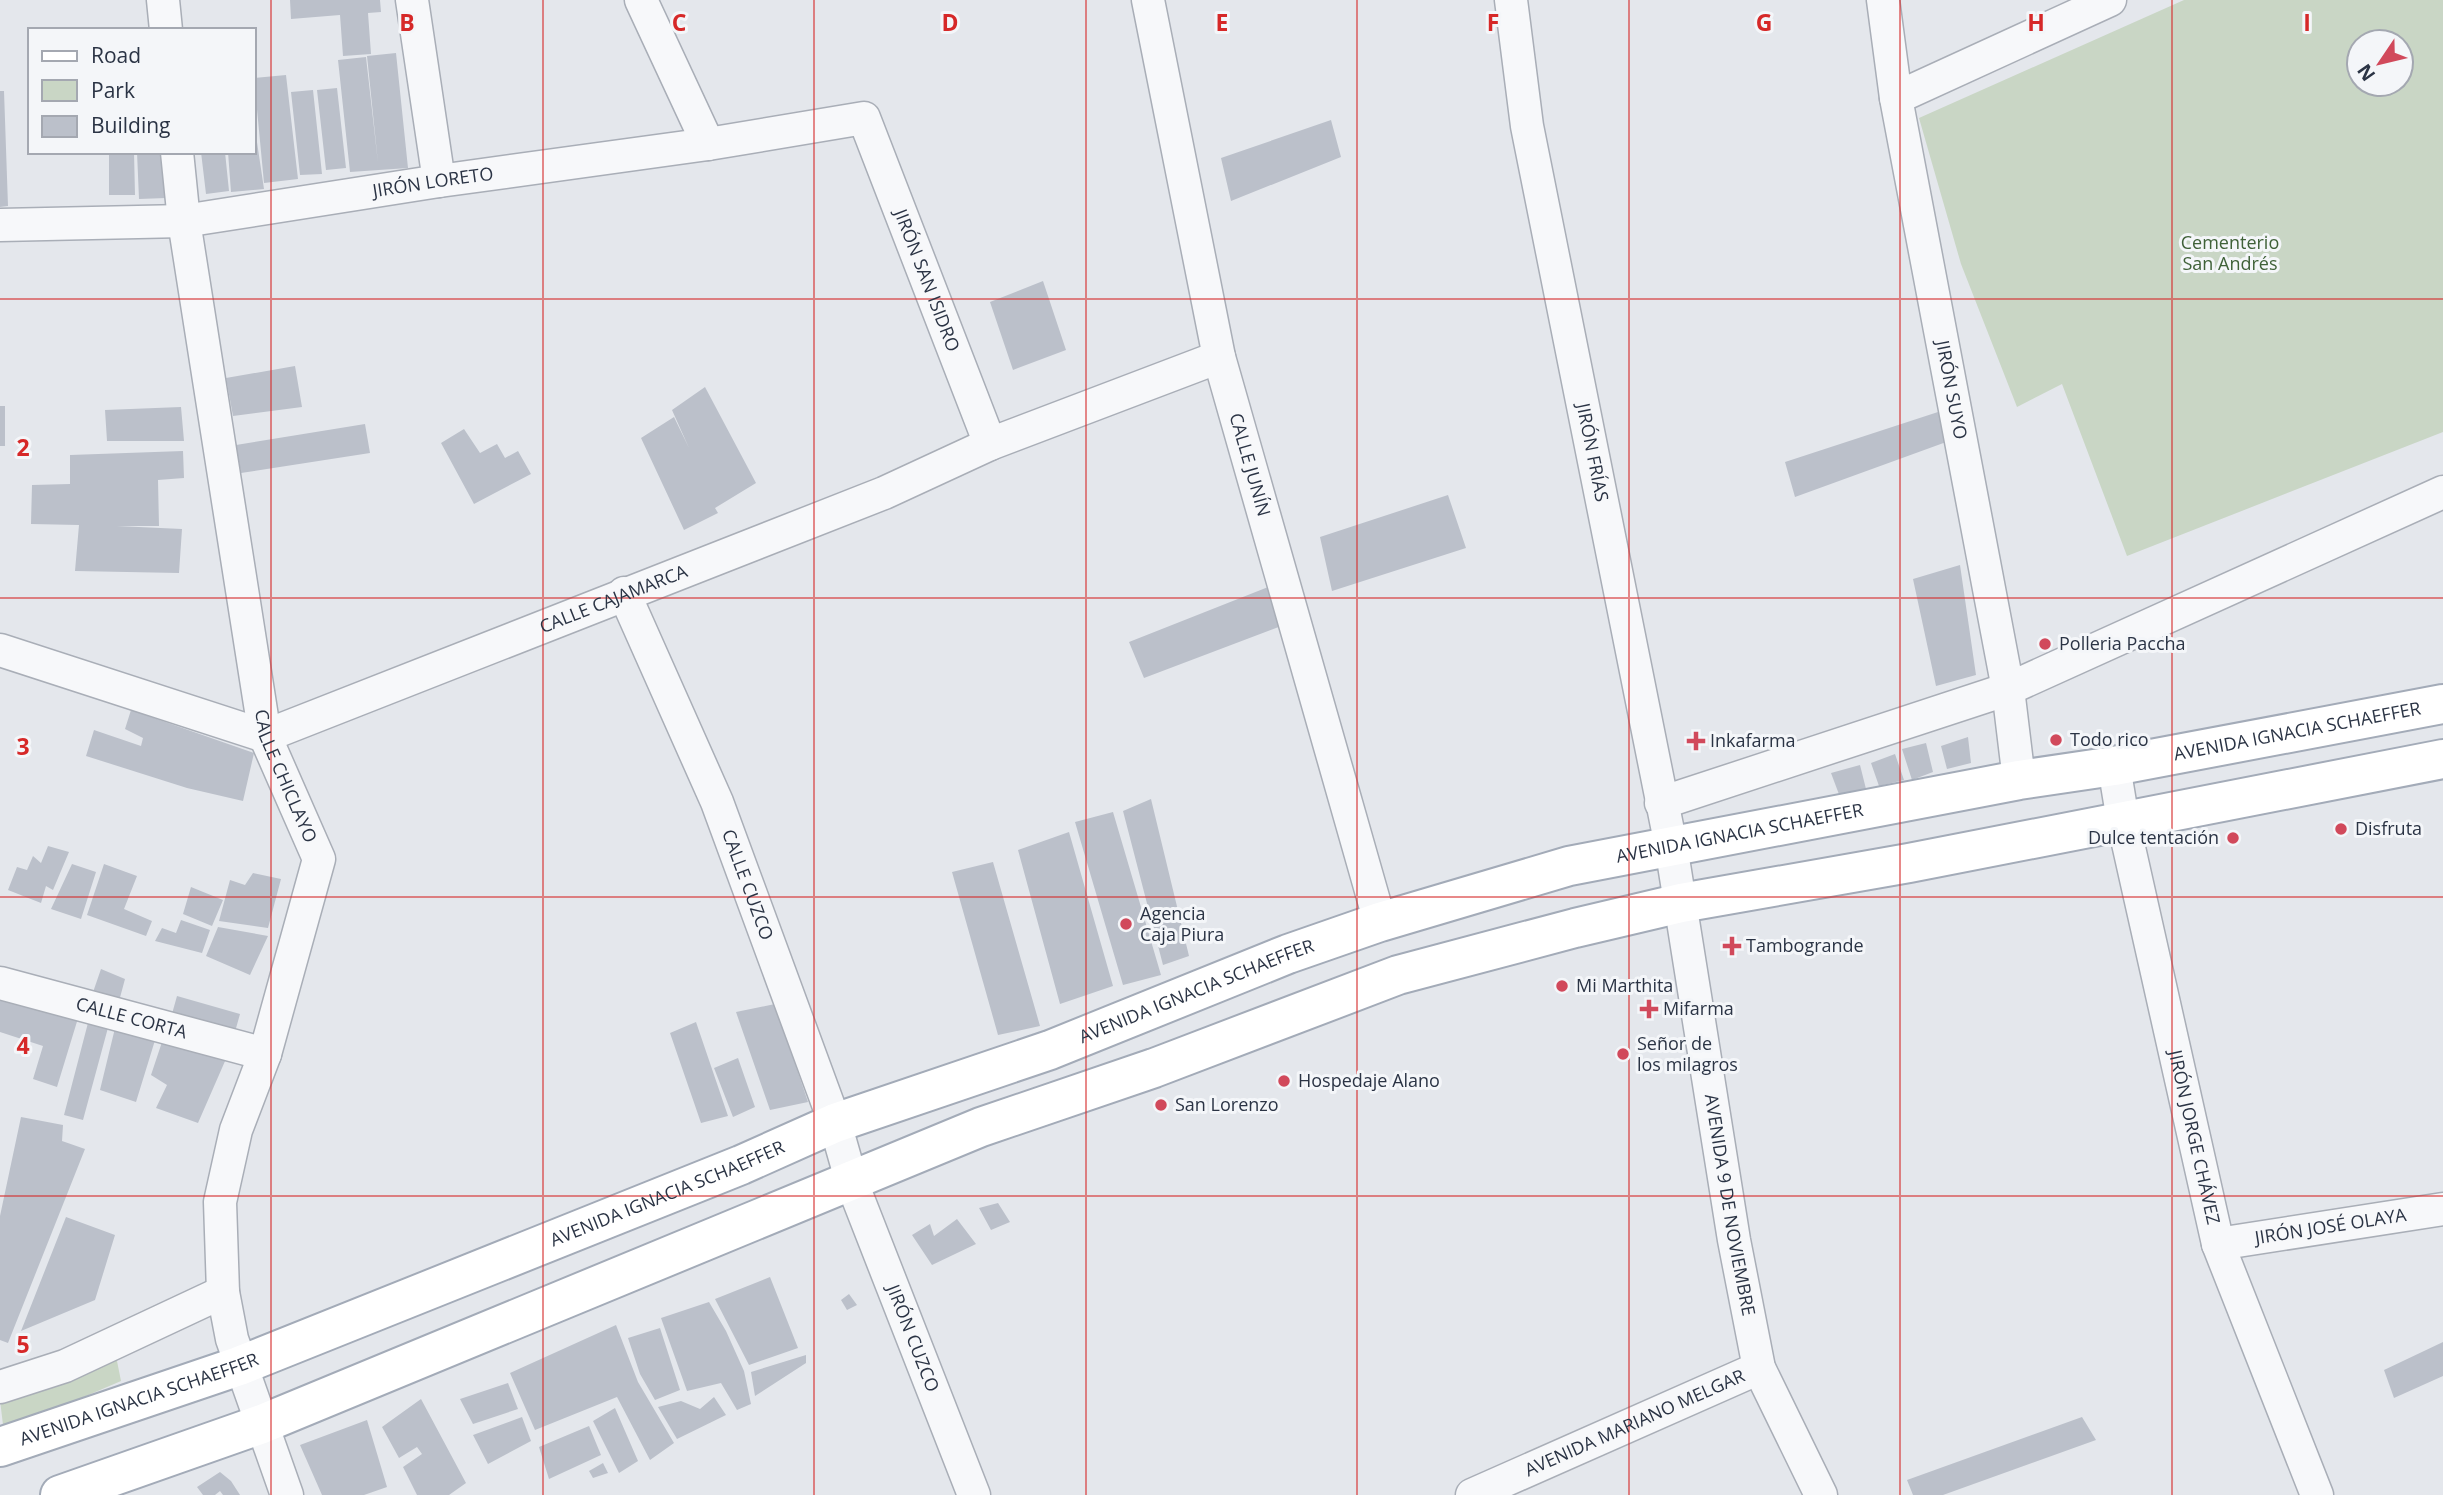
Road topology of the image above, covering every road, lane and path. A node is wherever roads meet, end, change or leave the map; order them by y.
1 (163, 0) edge
2 (412, 0) edge
3 (640, 0) edge
4 (1148, 0) edge
5 (1511, 0) edge
6 (1883, 0) edge
7 (2110, 0) edge
8 (166, 28) edge
9 (1896, 98) junction
10 (864, 118) joint
11 (708, 144) junction
12 (177, 154) edge
13 (439, 181) junction
14 (184, 221) junction
15 (0, 225) edge
16 (1219, 357) junction
17 (990, 444) junction
18 (2443, 492) edge
19 (624, 593) junction
20 (0, 650) edge
21 (2008, 689) junction
22 (2443, 704) edge
23 (265, 736) junction
24 (2443, 759) edge
25 (2114, 766) junction
26 (2020, 780) junction
27 (1661, 803) junction
28 (2123, 821) junction
29 (1671, 846) junction
30 (1681, 903) junction
31 (1380, 922) junction
32 (0, 983) edge
33 (265, 1054) junction
34 (835, 1123) junction
35 (852, 1183) junction
36 (2443, 1209) edge
37 (2218, 1244) junction
38 (222, 1292) junction
39 (239, 1366) junction
40 (1759, 1368) junction
41 (0, 1387) edge
42 (262, 1424) junction
43 (0, 1447) edge
44 (60, 1495) edge
45 (287, 1495) edge
46 (974, 1495) edge
47 (1472, 1495) edge
48 (1821, 1495) edge
49 (2317, 1495) edge

1 - 8 street
2 - 13 street
3 - 11 street
4 - 16 street, CALLE JUNÍN
5 - 27 street, JIRÓN FRÍAS
6 - 9 street, JIRÓN SUYO
7 - 9 street
9 - 21 street, JIRÓN SUYO
10 - 11 street, JIRÓN LORETO
10 - 17 street, JIRÓN SAN ISIDRO
11 - 13 street, JIRÓN LORETO
12 - 14 street, CALLE CHICLAYO
13 - 14 street, JIRÓN LORETO
14 - 15 street, JIRÓN LORETO
14 - 23 street, CALLE CHICLAYO
16 - 17 street, CALLE CAJAMARCA
16 - 31 street, CALLE JUNÍN
17 - 19 street, CALLE CAJAMARCA
18 - 21 street
19 - 23 street, CALLE CAJAMARCA
19 - 34 street, CALLE CUZCO
20 - 23 street
21 - 26 street, JIRÓN SUYO
21 - 27 street
22 - 25 main road, AVENIDA IGNACIA SCHAEFFER
23 - 33 street, CALLE CHICLAYO
24 - 28 main road
25 - 26 main road, AVENIDA IGNACIA SCHAEFFER
25 - 28 street, JIRÓN JORGE CHÁVEZ
26 - 29 main road, AVENIDA IGNACIA SCHAEFFER
27 - 29 street, JIRÓN FRÍAS
28 - 30 main road
28 - 37 street, JIRÓN JORGE CHÁVEZ
29 - 30 street, JIRÓN FRÍAS
29 - 31 main road, AVENIDA IGNACIA SCHAEFFER
30 - 35 main road
30 - 40 street, AVENIDA 9 DE NOVIEMBRE
31 - 34 main road, AVENIDA IGNACIA SCHAEFFER
32 - 33 street, CALLE CORTA
33 - 38 street, CALLE CHICLAYO
34 - 35 street, CALLE CUZCO
34 - 39 main road, AVENIDA IGNACIA SCHAEFFER
35 - 42 main road
35 - 46 street, JIRÓN CUZCO
36 - 37 street, JIRÓN JOSÉ OLAYA
37 - 49 street, JIRÓN JORGE CHÁVEZ
38 - 39 street, CALLE CHICLAYO
38 - 41 street
39 - 42 street, CALLE CHICLAYO
39 - 43 main road, AVENIDA IGNACIA SCHAEFFER
40 - 47 street, AVENIDA MARIANO MELGAR
40 - 48 street, AVENIDA 9 DE NOVIEMBRE
42 - 44 main road
42 - 45 street, CALLE CHICLAYO

